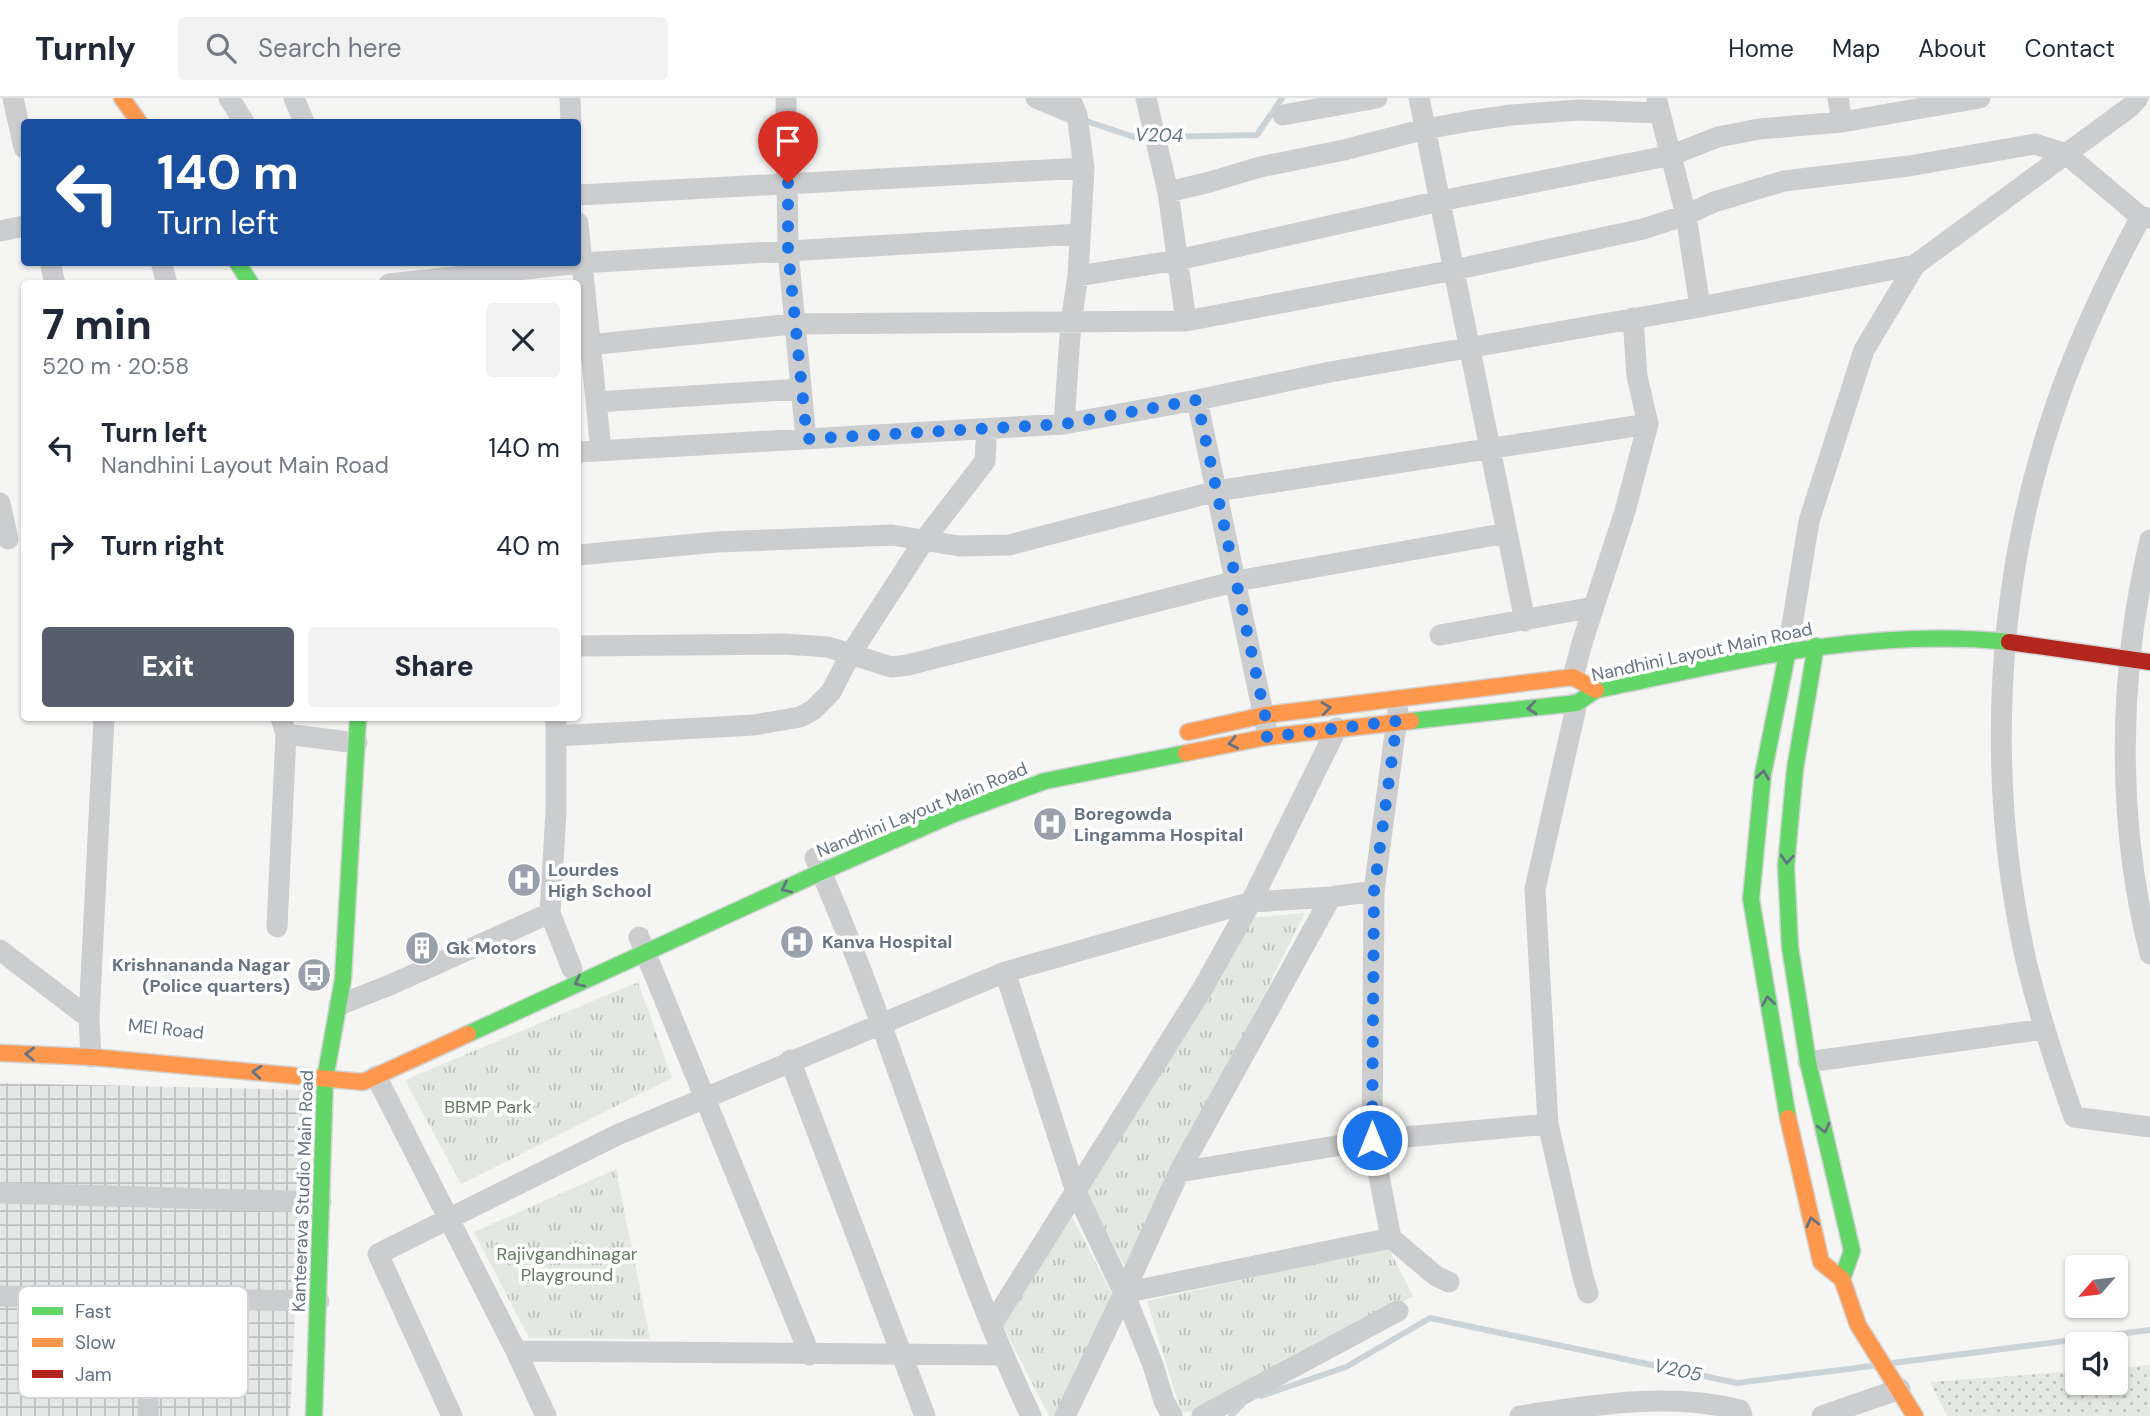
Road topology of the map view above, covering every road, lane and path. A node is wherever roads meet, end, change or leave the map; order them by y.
1 (13, 98) edge
2 (120, 98) edge
3 (229, 98) edge
4 (293, 98) edge
5 (570, 98) edge
6 (786, 98) edge
7 (1035, 98) edge
8 (1146, 98) edge
9 (1377, 98) edge
10 (1419, 98) edge
11 (1838, 98) edge
12 (1980, 98) edge
13 (2130, 101) edge
14 (1658, 105) edge
15 (1075, 113) edge
16 (1283, 114) dead end
17 (124, 119) edge
18 (137, 119) edge
19 (242, 119) edge
20 (303, 119) edge
21 (571, 119) edge
22 (1842, 122) junction
23 (1425, 128) junction
24 (21, 134) edge
25 (2066, 154) junction
26 (1672, 155) junction
27 (1084, 168) junction
28 (788, 183) junction
29 (1168, 192) junction
30 (581, 195) edge
31 (1440, 201) junction
32 (1686, 215) junction
33 (2145, 218) edge
34 (21, 227) edge
35 (0, 231) edge
36 (1079, 234) junction
37 (788, 251) junction
38 (1178, 260) junction
39 (581, 263) joint
40 (1915, 265) junction
41 (554, 266) edge
42 (1454, 270) junction
43 (1078, 276) junction
44 (426, 280) edge
45 (1700, 307) junction
46 (1633, 317) junction
47 (1071, 321) junction
48 (1186, 321) junction
49 (793, 324) junction
50 (584, 345) edge
51 (1470, 348) junction
52 (801, 389) junction
53 (1197, 400) junction
54 (590, 407) edge
55 (1064, 424) junction
56 (1648, 424) junction
57 (807, 439) junction
58 (986, 443) dead end
59 (601, 450) junction
60 (1490, 450) junction
61 (581, 452) edge
62 (1217, 491) junction
63 (0, 503) edge
64 (1507, 533) junction
65 (11, 539) edge
66 (925, 539) junction
67 (2150, 540) edge
68 (581, 555) edge
69 (1237, 581) junction
70 (1594, 607) junction
71 (1525, 621) junction
72 (1440, 635) dead end
73 (2006, 642) junction
74 (581, 646) edge
75 (1816, 646) junction
76 (1788, 650) junction
77 (850, 655) junction
78 (2140, 661) edge
79 (1573, 677) junction
80 (1596, 690) junction
81 (1399, 699) junction
82 (1577, 703) junction
83 (1265, 715) junction
84 (104, 721) edge
85 (358, 721) edge
86 (1397, 721) junction
87 (284, 726) edge
88 (556, 727) edge
89 (1337, 728) junction
90 (1174, 735) dead end
91 (1267, 737) junction
92 (357, 743) junction
93 (923, 810) dead end
94 (818, 865) junction
95 (1374, 891) junction
96 (1331, 897) junction
97 (1251, 902) junction
98 (702, 909) dead end
99 (550, 913) junction
100 (277, 927) dead end
101 (641, 941) junction
102 (0, 950) edge
103 (2150, 954) edge
104 (577, 966) joint
105 (1005, 972) junction
106 (339, 1005) junction
107 (89, 1018) junction
108 (881, 1023) junction
109 (2044, 1029) junction
110 (0, 1038) edge
111 (91, 1049) junction
112 (0, 1053) edge
113 (790, 1060) junction
114 (1808, 1062) junction
115 (326, 1071) junction
116 (376, 1076) junction
117 (703, 1098) junction
118 (1548, 1124) junction
119 (2150, 1127) edge
120 (1372, 1140) junction
121 (1179, 1172) junction
122 (1076, 1192) junction
123 (0, 1193) edge
124 (321, 1202) junction
125 (448, 1219) junction
126 (1391, 1238) junction
127 (1842, 1279) junction
128 (1449, 1282) dead end
129 (1125, 1293) junction
130 (1588, 1293) dead end
131 (0, 1296) edge
132 (18, 1296) edge
133 (248, 1300) edge
134 (318, 1301) junction
135 (1398, 1311) dead end
136 (991, 1326) junction
137 (516, 1351) junction
138 (901, 1354) junction
139 (810, 1355) junction
140 (1002, 1355) junction
141 (1894, 1381) junction
142 (148, 1398) edge
143 (1747, 1414) edge
144 (148, 1416) edge
145 (314, 1416) edge
146 (452, 1416) edge
147 (546, 1416) edge
148 (925, 1416) edge
149 (1031, 1416) edge
150 (1065, 1416) edge
151 (1172, 1416) edge
152 (1202, 1416) edge
153 (1520, 1416) edge
154 (1822, 1416) edge
155 (1915, 1416) edge

1 - 24 street
2 - 17 street
2 - 18 main road
3 - 19 street
4 - 20 street
5 - 21 street
6 - 28 street
7 - 15 street
8 - 29 street
9 - 16 street
10 - 23 street
11 - 22 street
12 - 22 street
13 - 25 street
14 - 23 street
14 - 26 street
15 - 27 street
22 - 26 street
23 - 29 street
23 - 31 street
25 - 32 street
25 - 33 street
25 - 40 street
26 - 31 street
26 - 32 street
27 - 28 street
27 - 36 street
28 - 30 street
28 - 37 street
29 - 38 street
31 - 38 street
31 - 42 street
32 - 42 street
32 - 45 street
33 - 73 street
34 - 35 street
36 - 37 street
36 - 43 street
37 - 39 street
37 - 49 street
38 - 43 street
38 - 48 street
39 - 50 street
40 - 45 street
40 - 76 street
41 - 44 street
42 - 48 street
42 - 51 street
43 - 47 street
45 - 46 street
46 - 51 street
46 - 56 street
47 - 48 street
47 - 49 street
47 - 55 street
49 - 50 street
49 - 52 street
50 - 54 street
51 - 53 street
51 - 60 street
52 - 54 street
52 - 57 street
53 - 55 street
53 - 62 street
54 - 59 street
55 - 57 street
56 - 60 street
56 - 70 street
57 - 59 street
58 - 66 street
59 - 61 street
60 - 62 street
60 - 64 street
62 - 66 street
62 - 69 street
63 - 65 street
64 - 69 street
64 - 71 street
66 - 68 street
66 - 77 street
67 - 78 street
69 - 77 street
69 - 83 street
70 - 71 street
70 - 79 street
71 - 72 street
73 - 75 main road, Nandhini Layout Main Road
73 - 78 main road, Nandhini Layout Main Road
73 - 109 street
74 - 77 street
75 - 76 main road, Nandhini Layout Main Road
75 -> 114 main road
76 - 80 main road, Nandhini Layout Main Road
127 -> 76 main road
77 - 88 street
78 - 103 street
79 - 80 main road
79 - 81 main road
80 - 82 main road, Nandhini Layout Main Road
83 -> 81 main road
81 - 86 street
82 -> 86 main road, Nandhini Layout Main Road
82 - 118 street
83 - 90 main road
83 - 91 street
84 - 107 street
85 - 92 main road, Kanteerava Studio Main Road
86 - 89 main road, Nandhini Layout Main Road
86 - 95 street
87 - 92 street
87 - 100 street
88 - 99 street
89 - 91 main road, Nandhini Layout Main Road
89 - 97 street
91 -> 94 main road, Nandhini Layout Main Road
92 - 106 main road, Kanteerava Studio Main Road
93 - 94 main road
94 - 98 main road
94 -> 101 main road, Nandhini Layout Main Road
94 - 108 street
95 - 96 street
95 - 120 street
96 - 97 street
96 - 121 street
97 - 105 street
97 - 122 street
99 - 104 street
99 - 106 street
101 -> 116 main road, Nandhini Layout Main Road
101 - 117 street
102 - 107 street
104 - 115 main road
105 - 108 street
105 - 122 street
106 - 115 main road, Kanteerava Studio Main Road
107 - 111 street
108 - 113 street
108 - 136 street
109 - 114 street
109 - 119 street
110 - 111 main road, MEI Road
111 -> 112 main road, MEI Road
111 - 115 main road, MEI Road
113 - 117 street
113 - 138 street
114 -> 127 main road
115 - 116 main road, Nandhini Layout Main Road
115 - 124 main road, Kanteerava Studio Main Road
116 - 125 street
117 - 125 street
117 - 139 street
118 - 120 street
118 - 130 street
120 - 121 street
120 - 126 street
121 - 129 street
122 - 129 street
122 - 136 street
123 - 124 street
124 - 134 main road, Kanteerava Studio Main Road
125 - 137 street
125 - 146 street
126 - 128 street
126 - 129 street
127 - 141 main road
129 - 150 street
129 - 151 street
131 - 132 street
133 - 134 street
134 - 145 main road, Kanteerava Studio Main Road
135 - 152 street
136 - 140 street
137 - 139 street
137 - 147 street
138 - 139 street
138 - 140 street
138 - 148 street
140 - 149 street
141 - 154 street
141 - 155 main road
142 - 144 street
143 - 153 street

